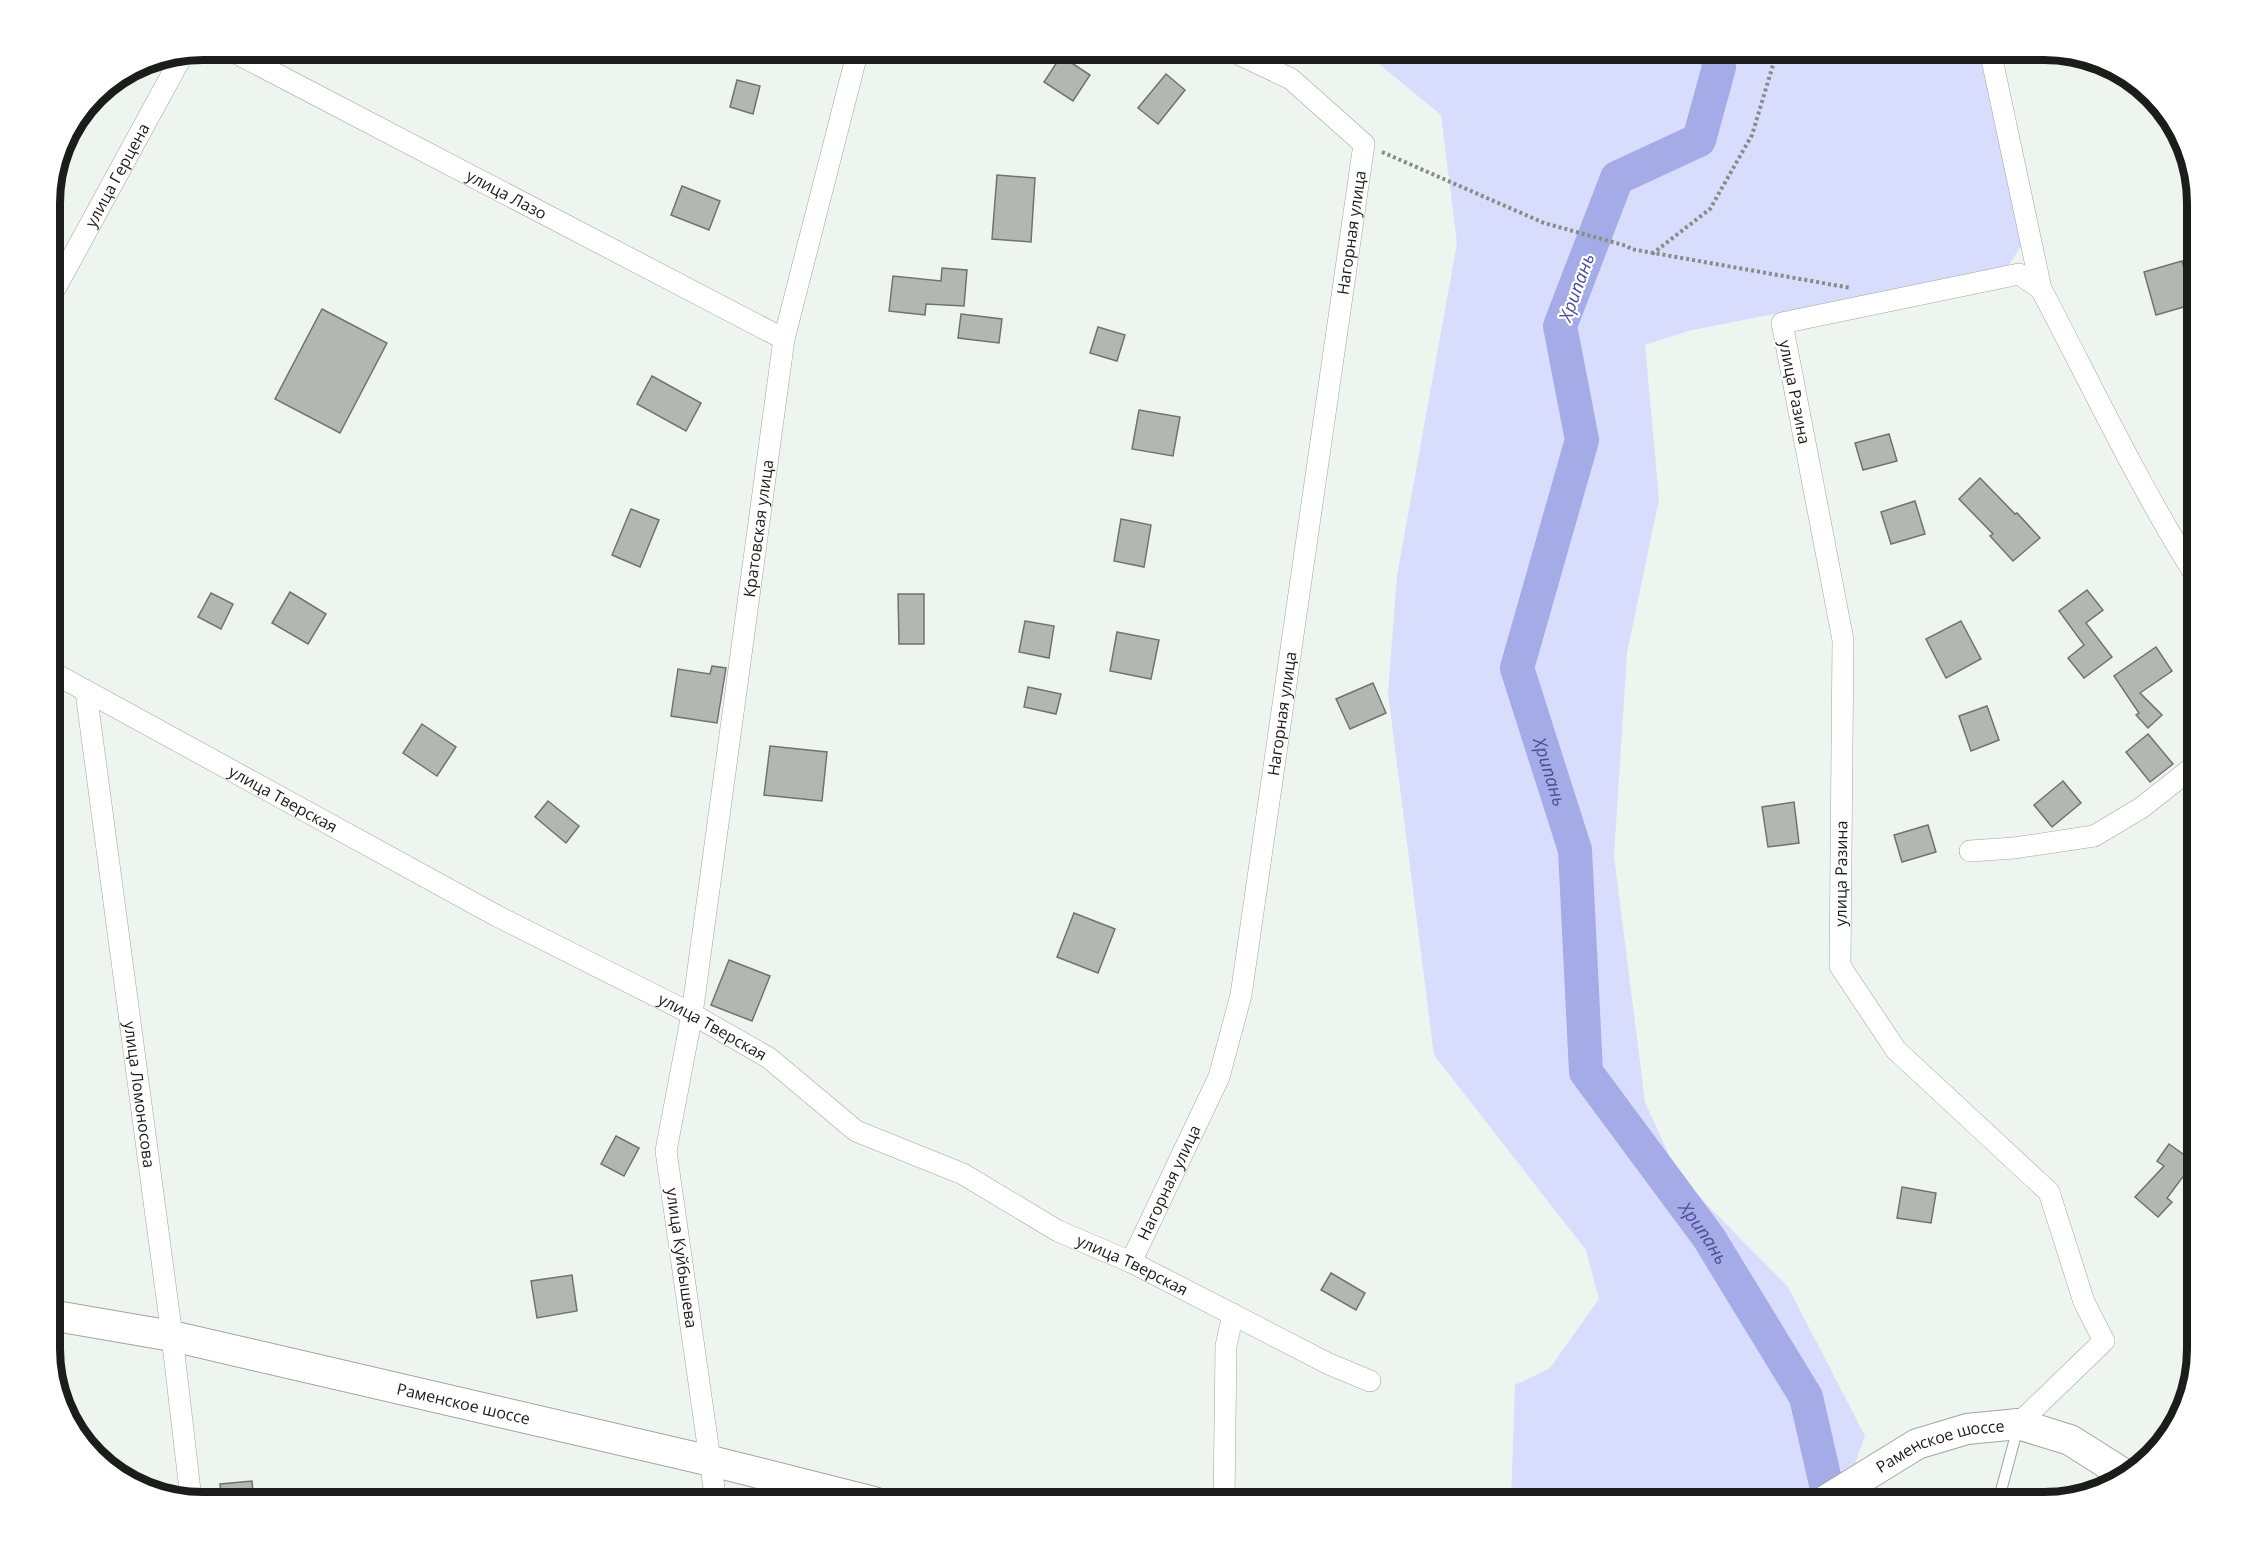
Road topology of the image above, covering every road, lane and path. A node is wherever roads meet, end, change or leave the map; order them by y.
1 (249, 60) edge
2 (855, 60) edge
3 (1251, 60) edge
4 (1773, 60) edge
5 (1992, 60) edge
6 (178, 62) edge
7 (1364, 144) junction
8 (1652, 254) junction
9 (60, 280) edge
10 (1858, 289) dead end
11 (2041, 289) junction
12 (784, 339) junction
13 (2187, 560) edge
14 (60, 677) edge
15 (86, 692) junction
16 (2187, 772) edge
17 (1970, 850) dead end
18 (692, 1014) junction
19 (1131, 1262) junction
20 (1233, 1314) junction
21 (60, 1317) edge
22 (172, 1336) junction
23 (1370, 1381) dead end
24 (2018, 1425) junction
25 (711, 1461) junction
26 (2118, 1471) edge
27 (190, 1491) edge
28 (715, 1492) edge
29 (831, 1492) edge
30 (1224, 1492) edge
31 (1841, 1492) edge
32 (2001, 1492) edge

1 - 12 street, улица Лазо
2 - 12 street, Кратовская улица
3 - 7 street
4 - 8 path
5 - 11 street
6 - 9 street, улица Герцена
7 - 8 path
7 - 19 street, Нагорная улица
8 - 10 path
11 - 13 street
11 - 24 street, улица Разина
12 - 18 street, Кратовская улица
14 - 15 street, улица Тверская
15 - 18 street, улица Тверская
15 - 22 street, улица Ломоносова
16 - 17 street
18 - 19 street, улица Тверская
18 - 25 street, улица Куйбышева
19 - 20 street, улица Тверская
20 - 23 street, улица Тверская
20 - 30 street
21 - 22 main road, Раменское шоссе
22 - 25 main road, Раменское шоссе
22 - 27 street, улица Ломоносова
24 - 26 main road, Раменское шоссе
24 - 31 main road, Раменское шоссе
24 - 32 lane
25 - 28 street, улица Куйбышева
25 - 29 main road, Раменское шоссе

